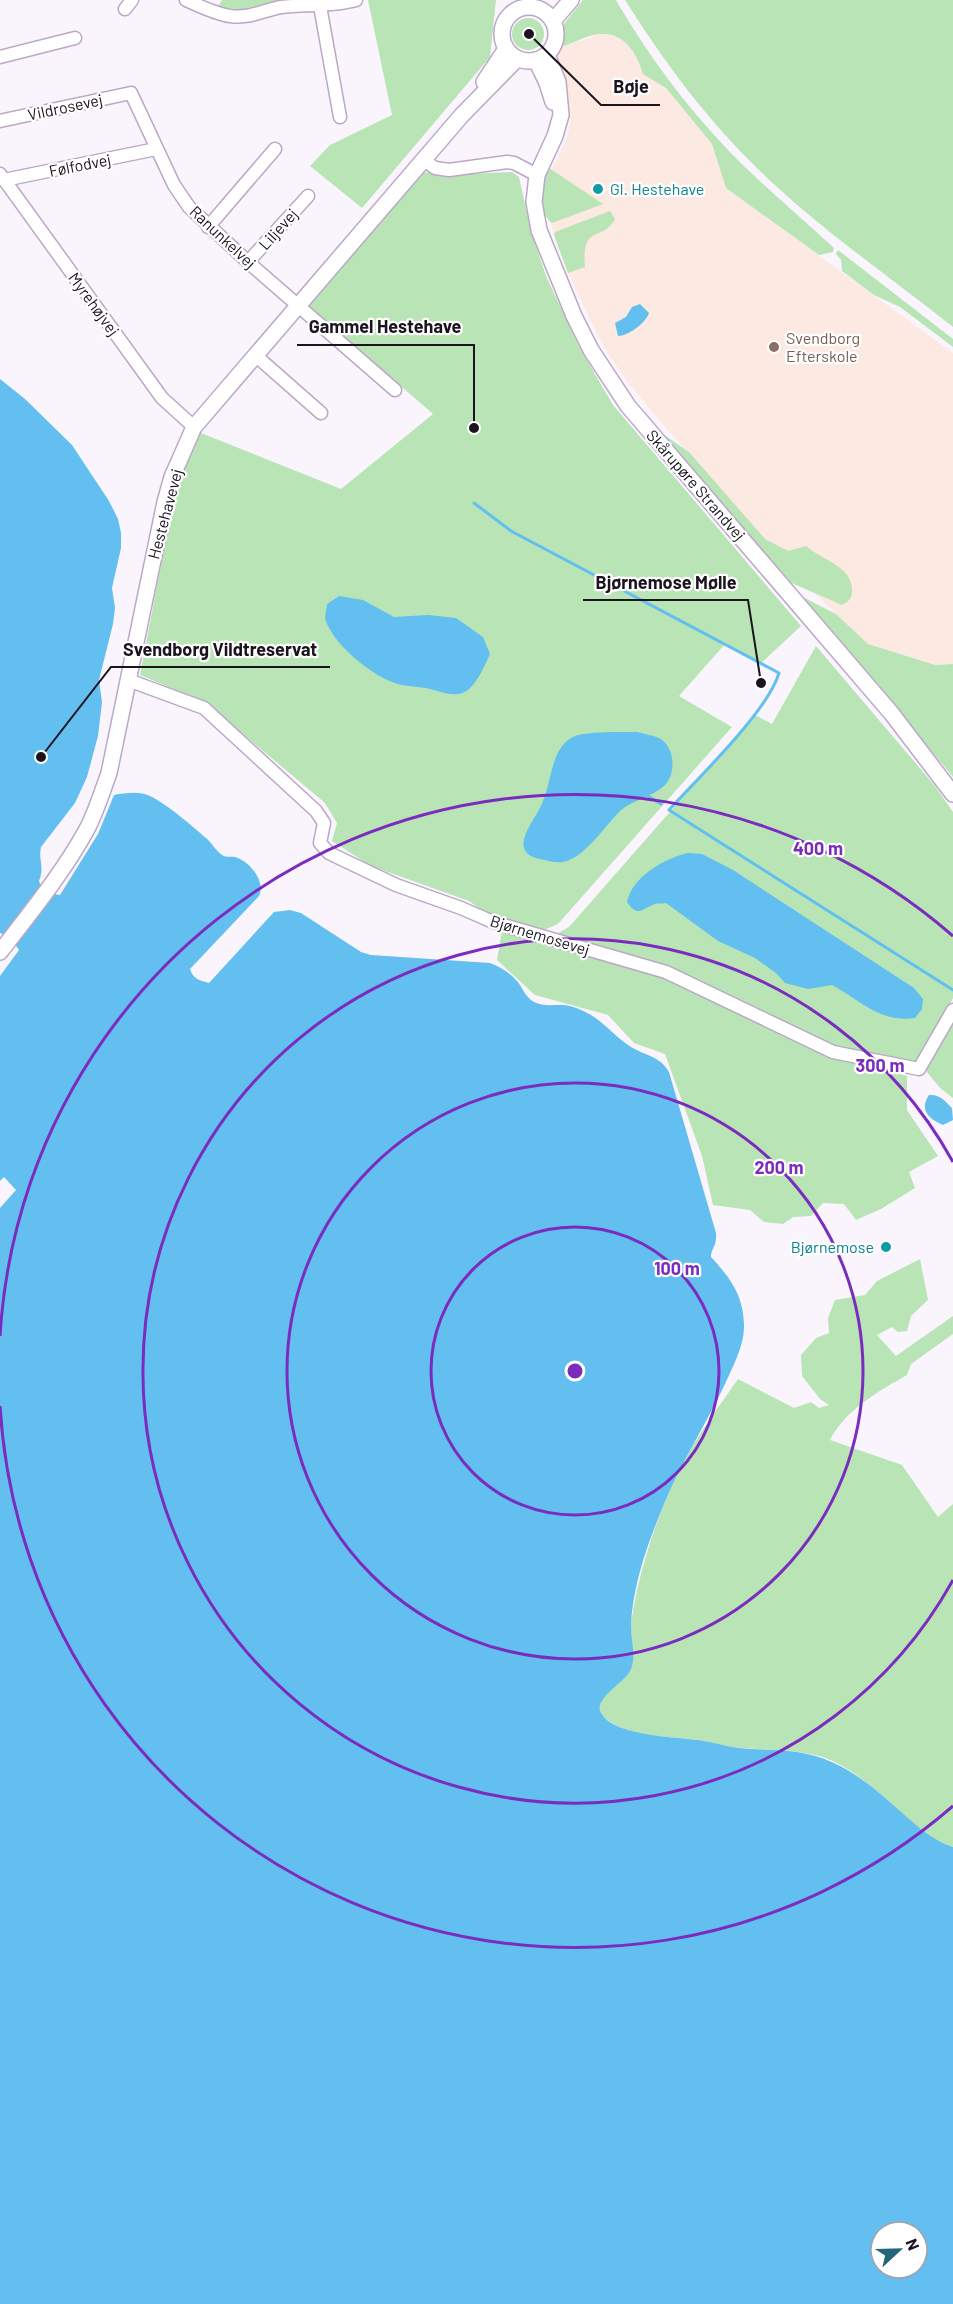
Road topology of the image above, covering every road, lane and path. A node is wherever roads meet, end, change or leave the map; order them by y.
1 (186, 0) edge
2 (356, 0) edge
3 (557, 0) edge
4 (571, 0) edge
5 (278, 4) edge
6 (519, 4) edge
7 (320, 6) junction
8 (548, 16) junction
9 (75, 38) dead end
10 (511, 54) junction
11 (0, 57) edge
12 (541, 57) junction
13 (131, 93) joint
14 (340, 117) dead end
15 (0, 121) edge
16 (156, 149) junction
17 (275, 149) dead end
18 (424, 160) junction
19 (537, 175) junction
20 (2, 177) edge
21 (308, 196) dead end
22 (208, 226) junction
23 (248, 262) junction
24 (299, 305) junction
25 (255, 355) junction
26 (395, 390) dead end
27 (321, 413) dead end
28 (194, 427) junction
29 (128, 680) junction
30 (953, 794) edge
31 (3, 948) edge
32 (953, 1010) edge

1 - 5 street
2 - 7 street
3 - 8 street
4 - 8 street
5 - 7 street
6 - 8 street
6 - 10 street
7 - 14 street
8 - 12 street
9 - 11 street
10 - 12 street
10 - 18 street, Hestehavevej
12 - 19 street, Skårupøre Strandvej
13 - 15 street, Vildrosevej
13 - 16 street, Ranunkelvej
16 - 20 street, Følfodvej
16 - 22 street, Ranunkelvej
17 - 22 street
18 - 19 street
18 - 24 street, Hestehavevej
19 - 30 street, Skårupøre Strandvej
20 - 28 street, Myrehøjvej
21 - 23 street, Liljevej
22 - 23 street, Ranunkelvej
23 - 24 street, Ranunkelvej
24 - 25 street, Hestehavevej
24 - 26 street, Ranunkelvej
25 - 27 street
25 - 28 street, Hestehavevej
28 - 29 street, Hestehavevej
29 - 31 street, Hestehavevej
29 - 32 street, Bjørnemosevej

